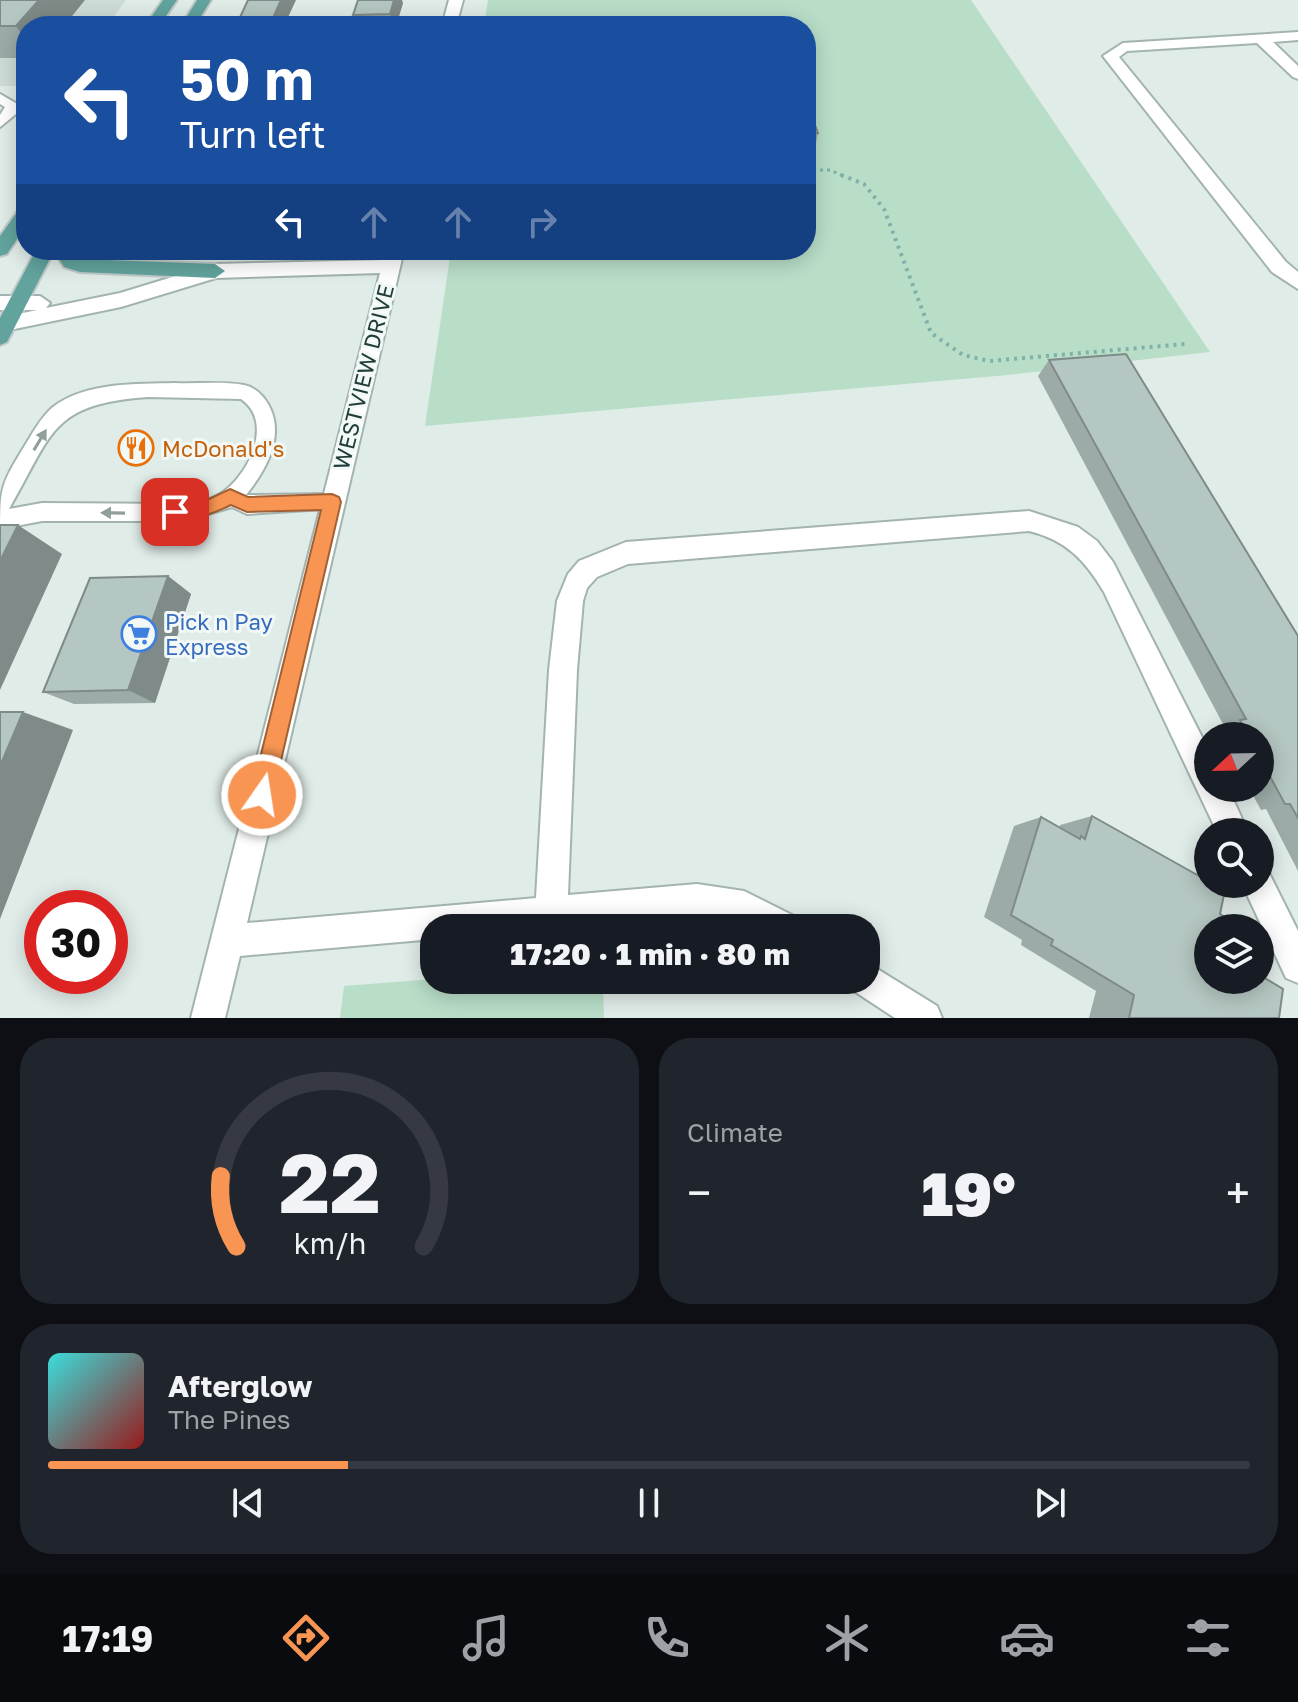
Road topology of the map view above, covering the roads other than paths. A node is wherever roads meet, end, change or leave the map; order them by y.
1 (1298, 36) edge
2 (1261, 39) junction
3 (1298, 74) edge
4 (0, 98) edge
5 (0, 123) edge
6 (16, 227) edge
7 (0, 250) edge
8 (38, 260) edge
9 (70, 260) edge
10 (366, 260) edge
11 (392, 260) edge
12 (215, 271) junction
13 (1298, 282) edge
14 (8, 303) edge
15 (74, 308) junction
16 (2, 329) edge
17 (230, 497) junction
18 (332, 502) junction
19 (0, 506) edge
20 (0, 520) edge
21 (1194, 751) edge
22 (1265, 898) edge
23 (551, 912) junction
24 (758, 914) edge
25 (227, 941) junction
26 (1298, 966) edge
27 (880, 988) edge
28 (208, 1018) edge
29 (925, 1018) edge

1 - 2 street
2 - 3 street
2 - 13 street
4 - 5 lane
6 - 7 main road
8 - 14 main road
9 - 12 main road
10 - 12 street
11 - 18 street, WESTVIEW DRIVE
12 - 15 street
14 - 15 street
14 - 16 main road
15 - 16 street
17 - 18 lane
19 -> 17 lane
17 -> 20 lane
18 - 25 street, WESTVIEW DRIVE
21 - 23 street
22 - 26 street
23 - 24 street
23 - 25 street
25 - 28 street, WESTVIEW DRIVE
27 - 29 street

